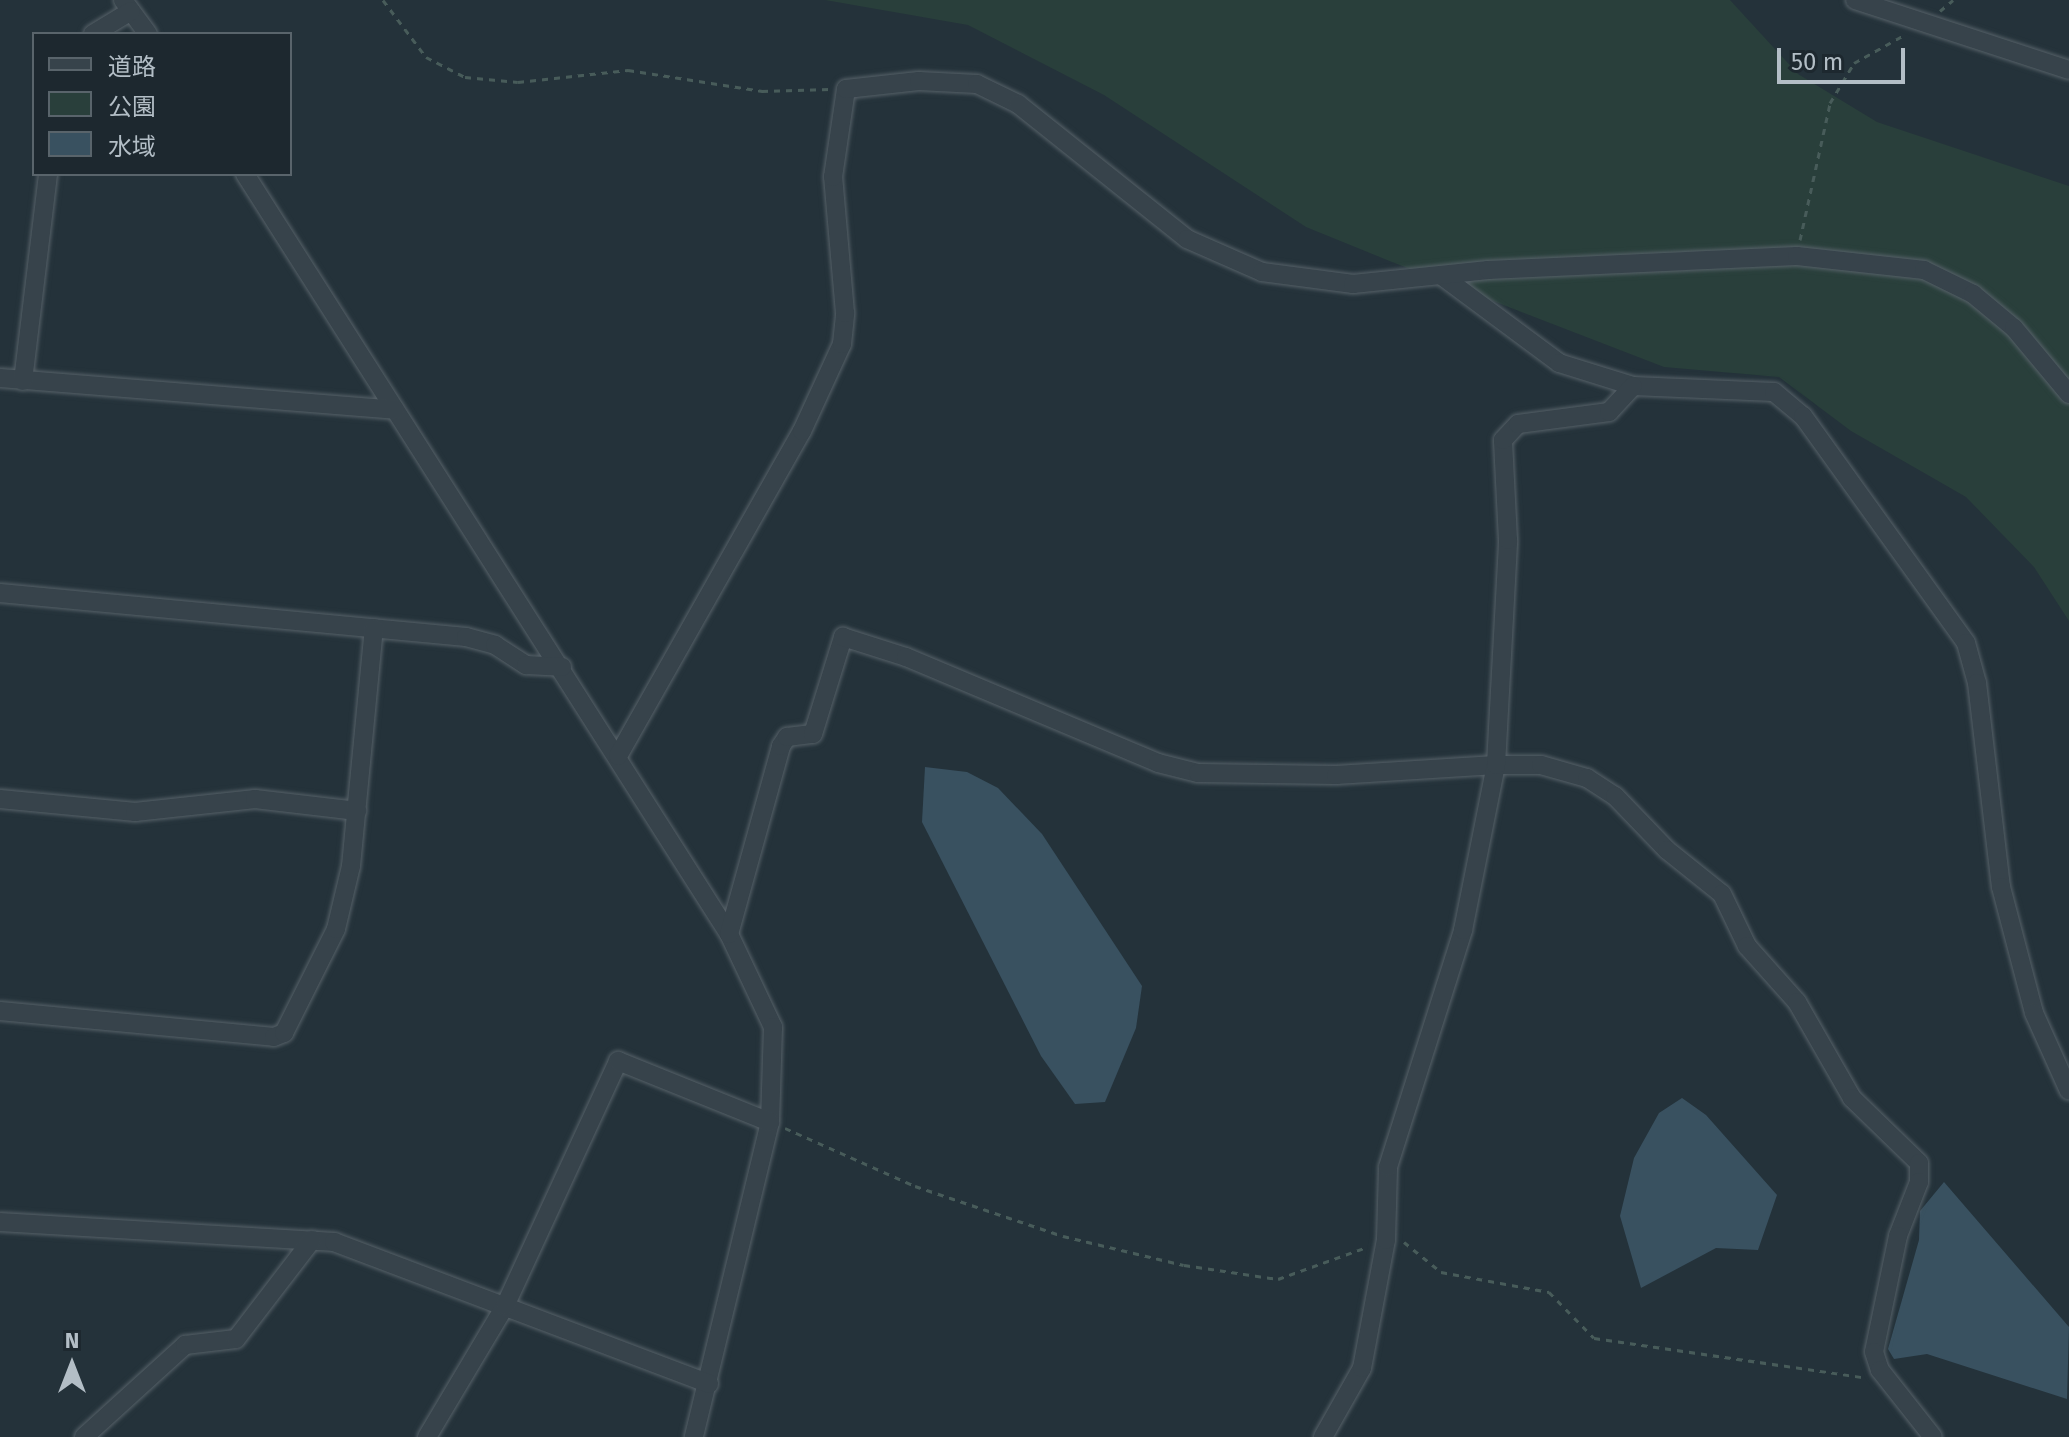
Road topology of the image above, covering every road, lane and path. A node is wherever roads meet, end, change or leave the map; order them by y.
1 (383, 0) edge
2 (1855, 0) edge
3 (127, 5) edge
4 (1925, 24) junction
5 (95, 32) edge
6 (147, 32) edge
7 (2069, 70) edge
8 (846, 89) junction
9 (48, 176) edge
10 (246, 176) edge
11 (1803, 222) dead end
12 (1442, 276) junction
13 (0, 378) edge
14 (23, 381) junction
15 (1633, 386) junction
16 (2069, 394) edge
17 (395, 410) junction
18 (0, 593) edge
19 (374, 628) junction
20 (562, 667) junction
21 (618, 756) junction
22 (1496, 765) junction
23 (0, 799) edge
24 (357, 811) junction
25 (729, 934) junction
26 (0, 1011) edge
27 (2069, 1091) edge
28 (770, 1122) junction
29 (0, 1222) edge
30 (312, 1240) junction
31 (1386, 1240) junction
32 (505, 1306) junction
33 (1863, 1377) dead end
34 (709, 1384) junction
35 (84, 1437) edge
36 (427, 1437) edge
37 (694, 1437) edge
38 (1323, 1437) edge
39 (1933, 1437) edge

1 - 8 path
2 - 4 street
3 - 5 street
3 - 6 street
4 - 7 street
4 - 11 path
8 - 12 street
8 - 21 street
9 - 14 street
10 - 17 street
12 - 15 street
12 - 16 street
13 - 14 street
14 - 17 street
15 - 22 street
15 - 27 street
17 - 20 street
18 - 19 street
19 - 20 street
19 - 24 street
20 - 21 street
21 - 25 street
22 - 25 street
22 - 31 street
22 - 39 street
23 - 24 street
24 - 26 street
25 - 28 street
28 - 31 path
28 - 32 street
28 - 34 street
29 - 30 street
30 - 32 street
30 - 35 street
31 - 33 path
31 - 38 street
32 - 34 street
32 - 36 street
34 - 37 street

